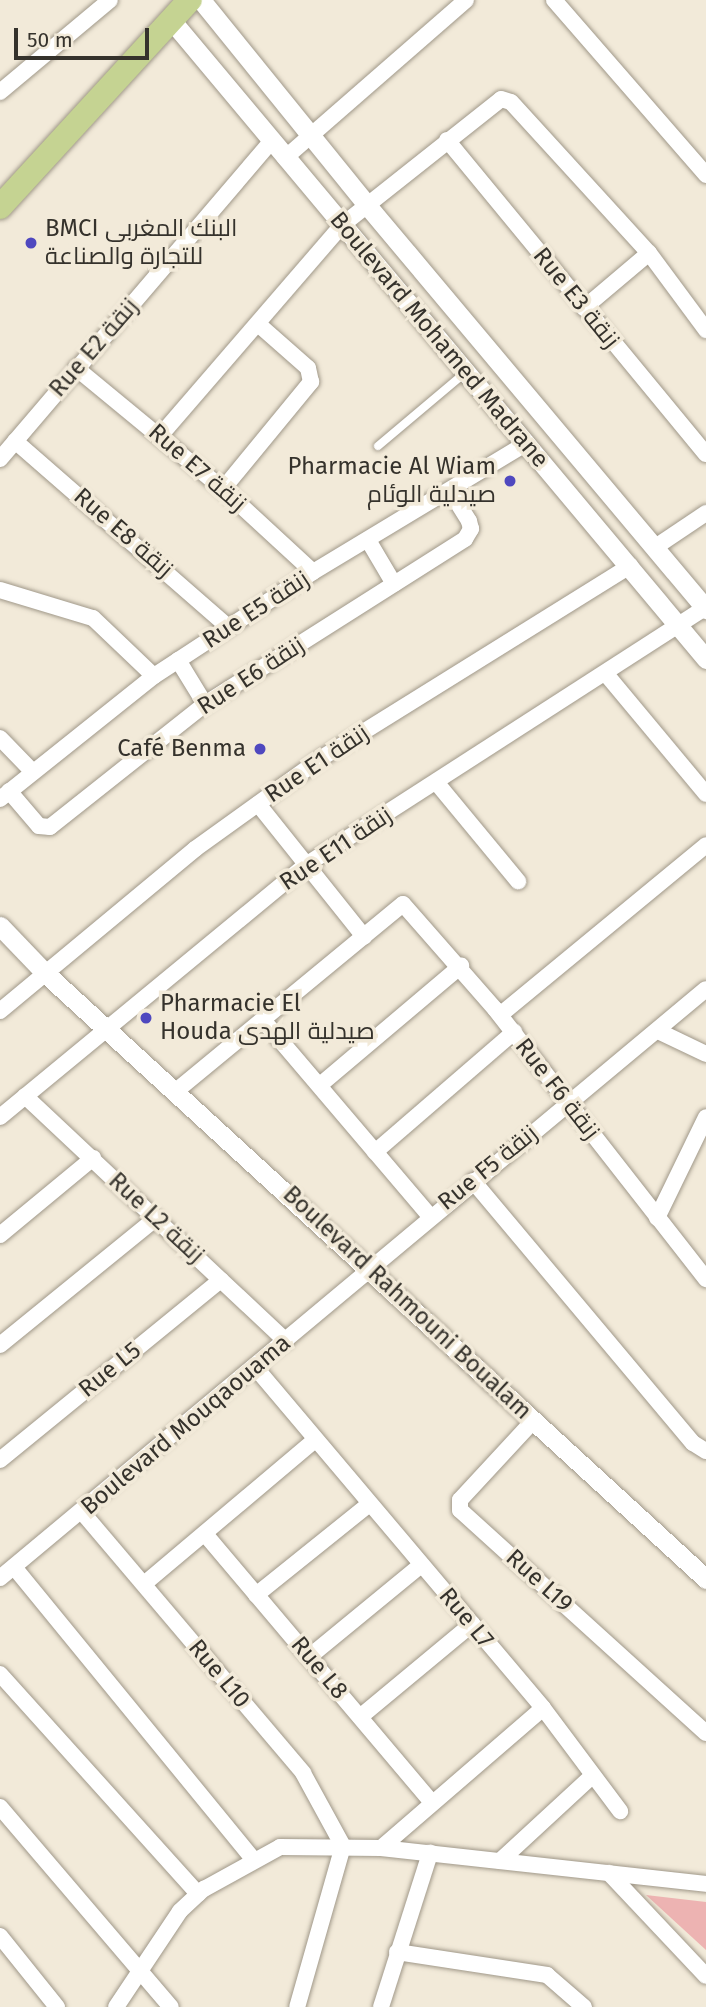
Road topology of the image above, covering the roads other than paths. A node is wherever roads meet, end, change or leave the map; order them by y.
1 (110, 0) edge
2 (190, 0) edge
3 (201, 0) edge
4 (466, 0) edge
5 (554, 0) edge
6 (171, 10) edge
7 (0, 92) edge
8 (311, 137) junction
9 (447, 140) junction
10 (271, 142) junction
11 (285, 158) junction
12 (706, 175) edge
13 (366, 204) junction
14 (0, 207) edge
15 (341, 226) junction
16 (649, 254) junction
17 (584, 308) junction
18 (259, 325) junction
19 (706, 330) edge
20 (76, 368) junction
21 (466, 372) junction
22 (160, 436) junction
23 (15, 441) junction
24 (527, 443) junction
25 (378, 446) dead end
26 (706, 454) edge
27 (0, 459) edge
28 (223, 489) junction
29 (450, 491) junction
30 (706, 513) edge
31 (368, 540) junction
32 (657, 546) junction
33 (630, 566) junction
34 (313, 572) junction
35 (394, 584) junction
36 (0, 590) edge
37 (706, 608) edge
38 (679, 627) junction
39 (228, 628) junction
40 (706, 659) edge
41 (178, 660) junction
42 (606, 674) junction
43 (154, 676) junction
44 (205, 704) junction
45 (0, 738) edge
46 (33, 772) junction
47 (436, 782) junction
48 (706, 794) edge
49 (5, 795) edge
50 (258, 804) junction
51 (706, 845) edge
52 (306, 865) junction
53 (518, 881) dead end
54 (0, 926) edge
55 (364, 937) junction
56 (461, 966) junction
57 (45, 973) junction
58 (706, 989) edge
59 (0, 1011) edge
60 (500, 1015) junction
61 (263, 1020) junction
62 (106, 1029) junction
63 (658, 1031) junction
64 (514, 1032) junction
65 (706, 1054) edge
66 (320, 1085) junction
67 (176, 1091) junction
68 (25, 1096) junction
69 (568, 1103) junction
70 (0, 1117) edge
71 (706, 1117) edge
72 (375, 1152) junction
73 (93, 1158) junction
74 (473, 1181) junction
75 (430, 1216) junction
76 (156, 1218) junction
77 (657, 1218) junction
78 (0, 1235) edge
79 (372, 1272) junction
80 (706, 1279) edge
81 (221, 1280) junction
82 (286, 1341) junction
83 (0, 1345) edge
84 (255, 1367) junction
85 (534, 1420) junction
86 (315, 1440) junction
87 (706, 1451) edge
88 (0, 1460) edge
89 (369, 1504) junction
90 (82, 1512) junction
91 (205, 1534) junction
92 (421, 1564) junction
93 (14, 1567) junction
94 (0, 1578) edge
95 (706, 1579) edge
96 (144, 1584) junction
97 (256, 1595) junction
98 (472, 1624) junction
99 (309, 1657) junction
100 (0, 1674) edge
101 (543, 1708) junction
102 (360, 1717) junction
103 (706, 1733) edge
104 (591, 1777) junction
105 (432, 1803) junction
106 (0, 1807) edge
107 (620, 1811) dead end
108 (343, 1846) junction
109 (381, 1848) junction
110 (430, 1853) junction
111 (254, 1860) junction
112 (500, 1861) junction
113 (609, 1873) junction
114 (706, 1884) edge
115 (198, 1894) junction
116 (0, 1936) edge
117 (397, 1952) junction
118 (139, 1969) junction
119 (706, 1976) edge
120 (57, 2007) edge
121 (116, 2007) edge
122 (171, 2007) edge
123 (297, 2007) edge
124 (381, 2007) edge
125 (584, 2007) edge

1 - 7 street
2 - 6 main road
3 - 8 street, Boulevard Mohamed Madrane
4 - 8 street
5 - 12 street
6 - 10 street, Boulevard Mohamed Madrane
6 - 14 main road
8 - 11 street
8 - 13 street, Boulevard Mohamed Madrane
9 - 13 street
9 - 16 street
9 - 17 street, Rue E3 زنقة
10 - 11 street, Boulevard Mohamed Madrane
10 - 20 street, Rue E2 زنقة
11 - 15 street, Boulevard Mohamed Madrane
13 - 15 street
13 - 32 street, Boulevard Mohamed Madrane
15 - 18 street
15 - 21 street, Boulevard Mohamed Madrane
16 - 17 street
16 - 19 street
17 - 26 street, Rue E3 زنقة
18 - 22 street
18 - 28 street
20 - 22 street, Rue E7 زنقة
20 - 23 street, Rue E2 زنقة
21 - 24 street, Boulevard Mohamed Madrane
21 - 25 lane
22 - 28 street, Rue E7 زنقة
23 - 27 street, Rue E2 زنقة
23 - 39 street, Rue E8 زنقة
24 - 29 street, Rue E5 زنقة
24 - 33 street, Boulevard Mohamed Madrane
28 - 34 street, Rue E7 زنقة
29 - 31 street, Rue E5 زنقة
29 - 35 street, Rue E6 زنقة
30 - 32 street
31 - 34 street, Rue E5 زنقة
31 - 35 street
32 - 33 street, Rue E1 زنقة
32 - 37 street, Boulevard Mohamed Madrane
33 - 38 street, Boulevard Mohamed Madrane
33 - 50 street, Rue E1 زنقة
34 - 39 street, Rue E5 زنقة
35 - 44 street, Rue E6 زنقة
36 - 43 street
37 - 38 street, Rue E11 زنقة
38 - 40 street, Boulevard Mohamed Madrane
38 - 42 street, Rue E11 زنقة
39 - 41 street, Rue E5 زنقة
41 - 43 street, Rue E5 زنقة
41 - 44 street
42 - 47 street, Rue E11 زنقة
42 - 48 street
43 - 46 street, Rue E5 زنقة
44 - 49 street, Rue E6 زنقة
45 - 46 street
46 - 49 street, Rue E5 زنقة
47 - 52 street, Rue E11 زنقة
47 - 53 street
50 - 52 street
50 - 57 street, Rue E1 زنقة
51 - 60 street
52 - 55 street
52 - 62 street, Rue E11 زنقة
54 - 57 street
55 - 56 street, Rue F6 زنقة
55 - 61 street
56 - 60 street, Rue F6 زنقة
56 - 66 street
57 - 59 street, Rue E1 زنقة
57 - 62 street
58 - 63 street, Rue F5 زنقة
60 - 64 street, Rue F6 زنقة
61 - 66 street
61 - 67 street
62 - 67 street, Boulevard Rahmouni Boualam
62 - 68 street, Rue E11 زنقة
63 - 65 street
63 - 69 street, Rue F5 زنقة
64 - 69 street, Rue F6 زنقة
64 - 72 street
66 - 72 street
67 - 79 street, Boulevard Rahmouni Boualam
68 - 70 street, Rue E11 زنقة
68 - 73 street, Rue L2 زنقة
69 - 74 street, Rue F5 زنقة
69 - 77 street, Rue F6 زنقة
71 - 77 street
72 - 75 street
73 - 76 street, Rue L2 زنقة
73 - 78 street
74 - 75 street, Rue F5 زنقة
74 - 87 street
75 - 79 street, Rue F5 زنقة
76 - 81 street, Rue L2 زنقة
76 - 83 street
77 - 80 street, Rue F6 زنقة
79 - 82 street, Boulevard Mouqaouama
79 - 85 street, Boulevard Rahmouni Boualam
81 - 82 street, Rue L2 زنقة
81 - 88 street, Rue L5
82 - 84 street, Boulevard Mouqaouama
84 - 86 street, Rue L7
84 - 90 street, Boulevard Mouqaouama
85 - 95 street, Boulevard Rahmouni Boualam
85 - 103 street, Rue L19
86 - 89 street, Rue L7
86 - 91 street
89 - 92 street, Rue L7
89 - 97 street
90 - 93 street, Boulevard Mouqaouama
90 - 96 street, Rue L10
91 - 96 street
91 - 97 street, Rue L8
92 - 98 street, Rue L7
92 - 99 street
93 - 94 street, Boulevard Mouqaouama
93 - 111 street
96 - 108 street, Rue L10
97 - 99 street, Rue L8
98 - 101 street, Rue L7
98 - 102 street
99 - 102 street, Rue L8
100 - 115 street
101 - 104 street, Rue L7
101 - 105 street
102 - 105 street, Rue L8
104 - 107 street, Rue L7
104 - 112 street
105 - 109 street
106 - 118 street
108 - 109 street
108 - 111 street
108 - 123 street
109 - 110 street
110 - 112 street
110 - 117 street
111 - 115 street
112 - 113 street
113 - 114 street
113 - 119 street
115 - 118 street
116 - 120 street
117 - 124 street
117 - 125 street
118 - 121 street
118 - 122 street

